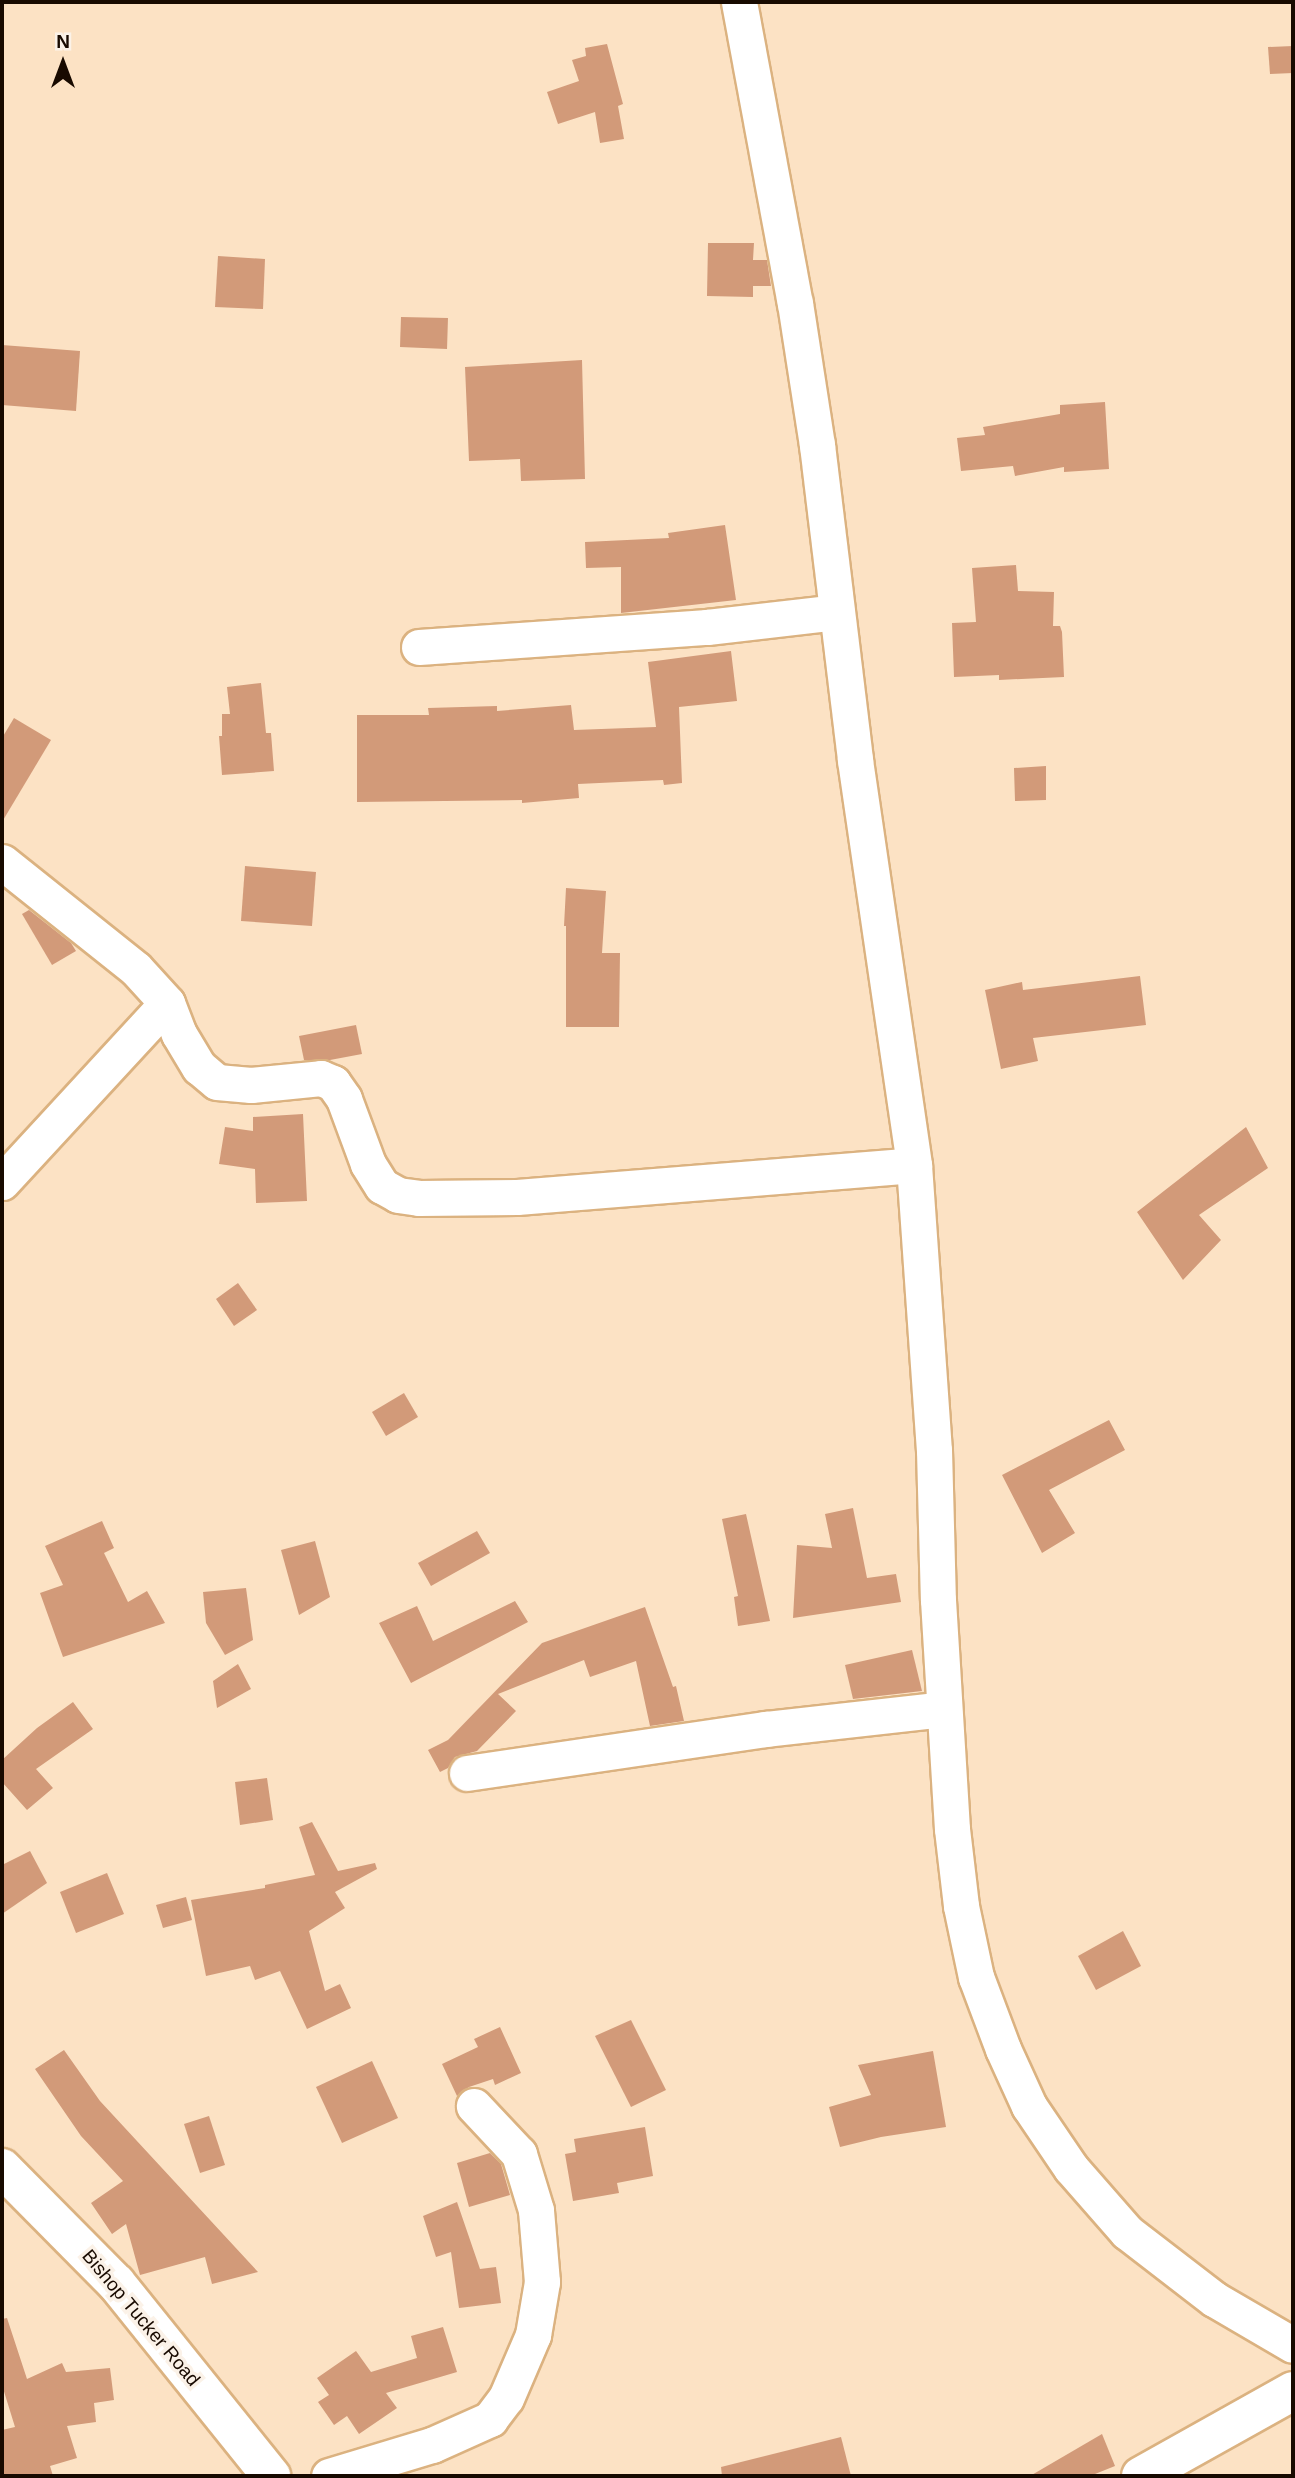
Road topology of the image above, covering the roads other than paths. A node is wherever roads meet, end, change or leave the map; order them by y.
1 (739, 2) edge
2 (836, 612) junction
3 (419, 647) dead end
4 (2, 862) edge
5 (167, 1003) junction
6 (914, 1165) junction
7 (2, 1182) edge
8 (944, 1709) junction
9 (467, 1773) dead end
10 (474, 2106) dead end
11 (2, 2168) edge
12 (1293, 2345) edge
13 (1293, 2391) edge
14 (271, 2476) edge
15 (328, 2476) edge
16 (1141, 2476) edge

1 - 2 street
2 - 3 street
2 - 6 street
4 - 5 street
5 - 6 street
5 - 7 street
6 - 8 street
8 - 9 street
8 - 12 street
10 - 15 street
11 - 14 main road, Bishop Tucker Road
13 - 16 main road

